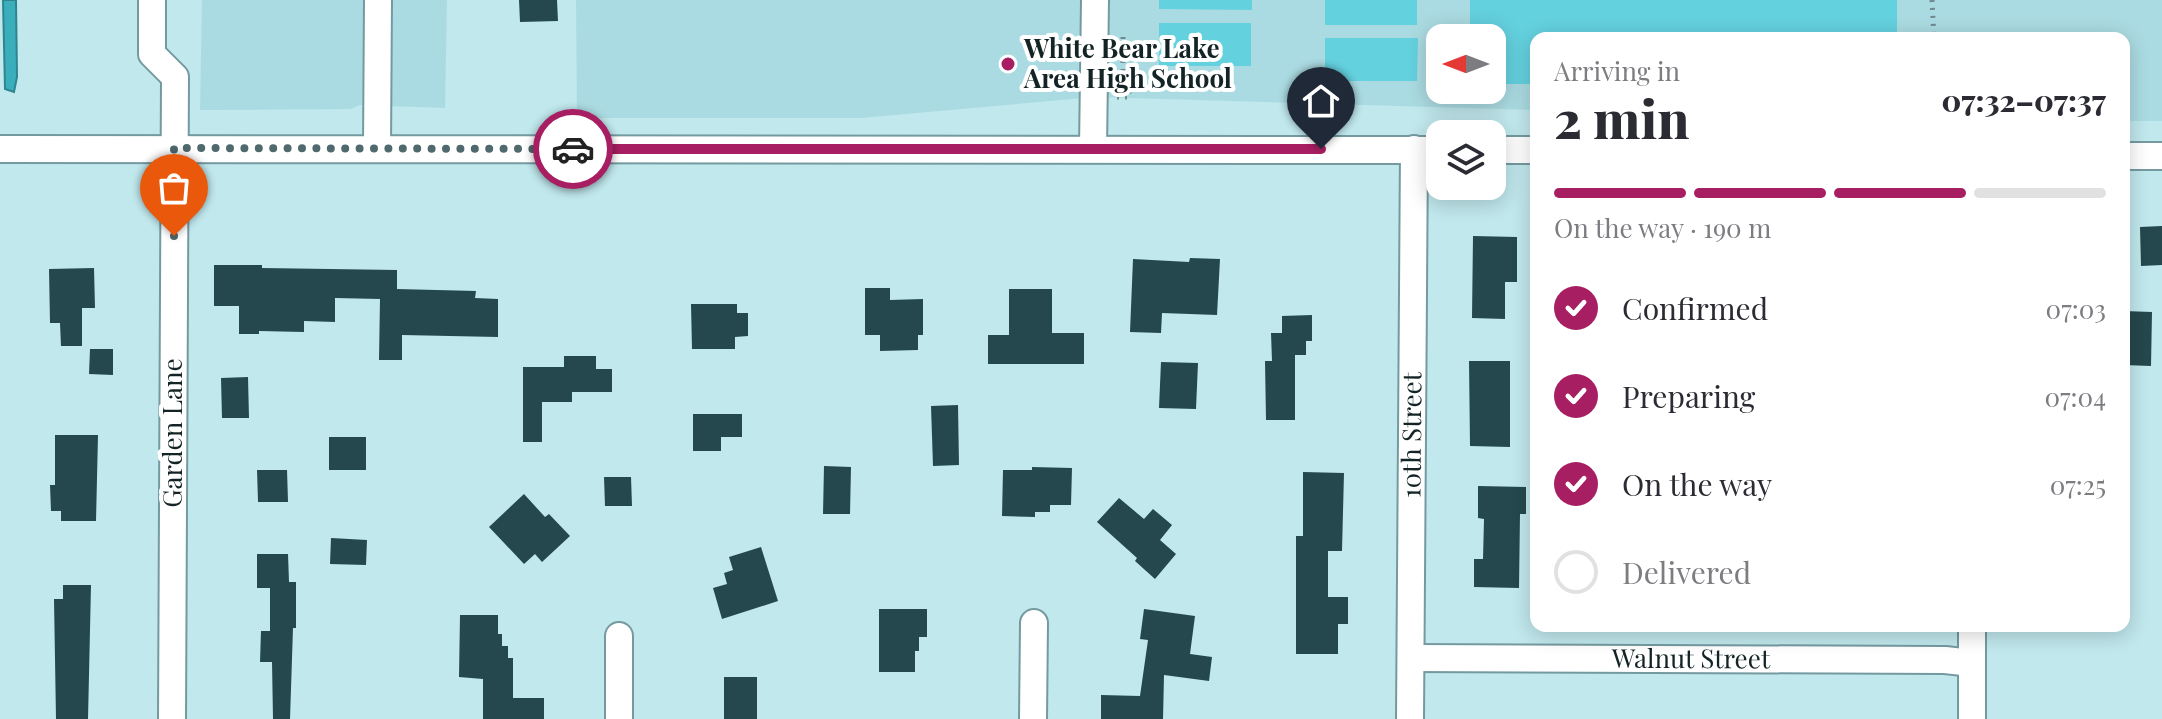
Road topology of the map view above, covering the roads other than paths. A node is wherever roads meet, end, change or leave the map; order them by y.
1 (152, 0) edge
2 (378, 0) edge
3 (1095, 0) edge
4 (174, 148) junction
5 (377, 148) junction
6 (0, 149) edge
7 (1093, 149) junction
8 (1426, 150) edge
9 (1506, 150) edge
10 (1530, 150) edge
11 (2130, 156) edge
12 (2162, 156) edge
13 (1426, 182) edge
14 (1034, 623) dead end
15 (1972, 632) edge
16 (619, 636) dead end
17 (1411, 658) junction
18 (1972, 663) junction
19 (172, 719) edge
20 (619, 719) edge
21 (1033, 719) edge
22 (1410, 719) edge
23 (1972, 719) edge

1 - 4 street, Garden Lane
2 - 5 street
3 - 7 street
4 - 5 street
4 - 6 street
4 - 19 street, Garden Lane
5 - 7 street
7 - 8 street
9 - 10 street
11 - 12 street
13 - 17 street, 10th Street
14 - 21 street
15 - 18 street
16 - 20 street
17 - 18 street, Walnut Street
17 - 22 street, 10th Street
18 - 23 street

